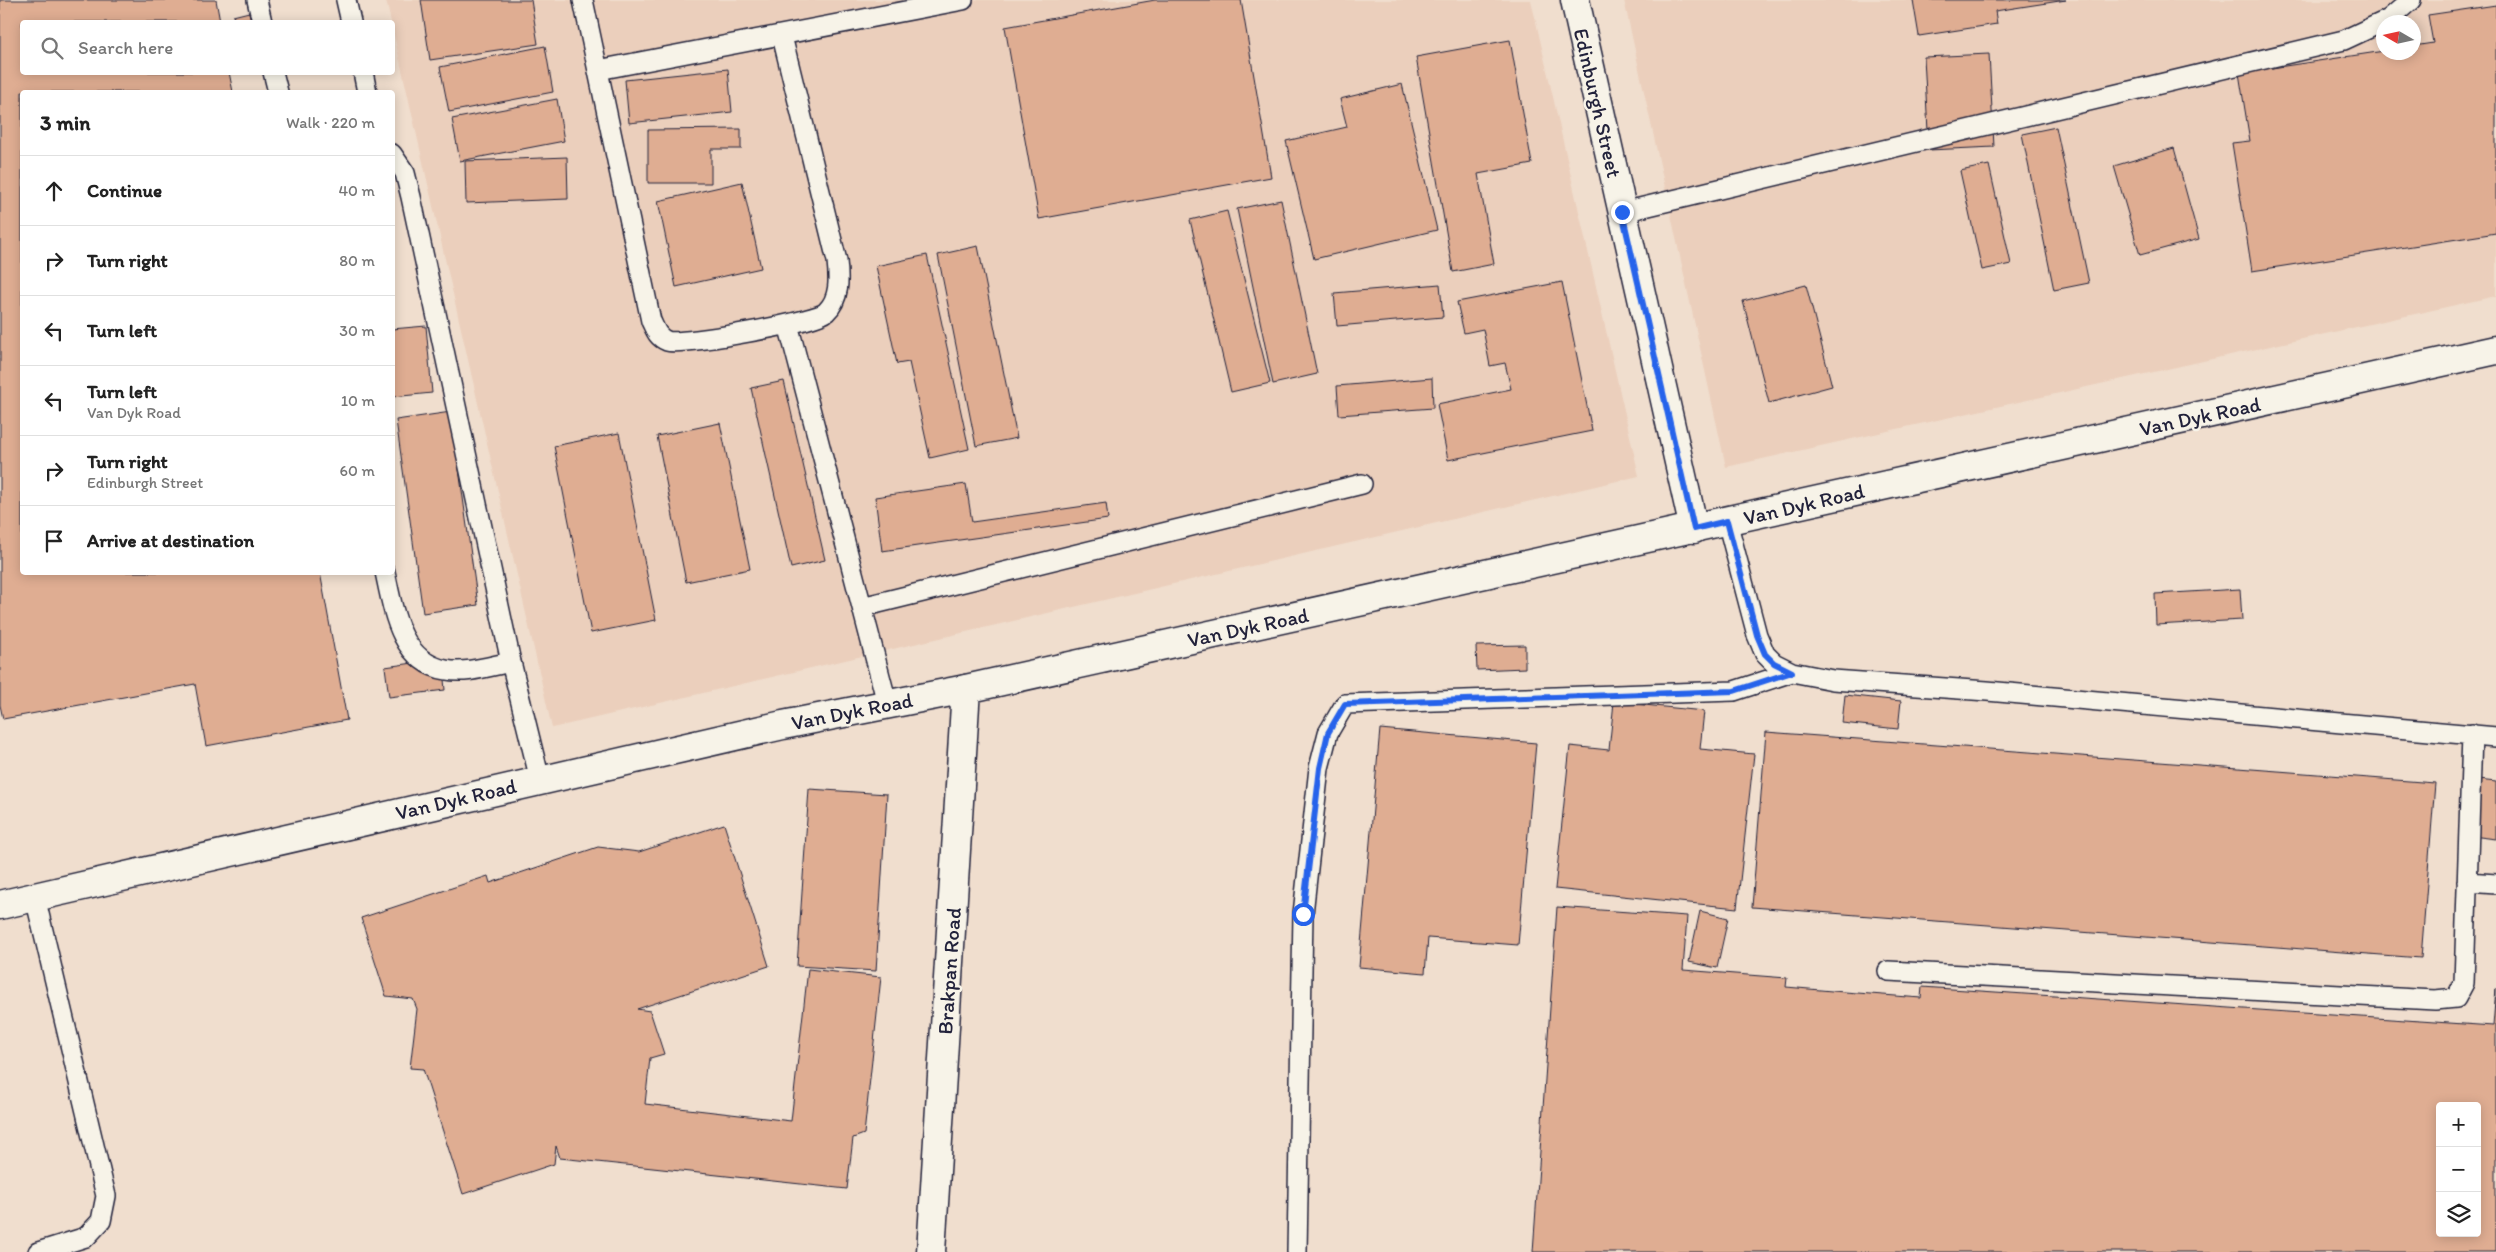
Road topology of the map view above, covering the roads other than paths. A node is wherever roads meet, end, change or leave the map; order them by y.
1 (257, 0) edge
2 (346, 0) edge
3 (583, 0) edge
4 (963, 0) edge
5 (1575, 0) edge
6 (2411, 0) edge
7 (262, 20) edge
8 (351, 20) edge
9 (782, 36) junction
10 (598, 70) junction
11 (274, 75) edge
12 (364, 75) edge
13 (278, 90) edge
14 (368, 90) edge
15 (395, 158) edge
16 (1622, 212) junction
17 (788, 324) junction
18 (2496, 350) edge
19 (1362, 484) dead end
20 (1727, 521) junction
21 (1694, 529) junction
22 (386, 575) edge
23 (862, 607) junction
24 (511, 662) junction
25 (1792, 672) junction
26 (966, 689) junction
27 (887, 703) junction
28 (2472, 734) junction
29 (2496, 737) edge
30 (540, 780) junction
31 (2467, 882) junction
32 (2496, 884) edge
33 (35, 897) junction
34 (0, 905) edge
35 (1888, 971) dead end
36 (38, 1252) edge
37 (932, 1252) edge
38 (1297, 1252) edge

1 - 7 lane
2 - 8 lane
3 - 10 lane
4 - 9 lane
5 - 16 main road, Edinburgh Street
6 - 16 lane
9 - 10 lane
9 - 17 lane
10 - 17 lane
11 - 13 lane
12 - 14 lane
15 - 24 lane
16 - 21 main road, Edinburgh Street
17 - 23 lane
18 - 20 main road, Van Dyk Road
19 - 23 lane
20 - 21 main road, Van Dyk Road
20 - 25 lane
21 - 26 main road, Van Dyk Road
22 - 24 lane
23 - 27 lane
24 - 30 lane
25 - 28 lane
25 - 38 lane
26 - 27 main road, Van Dyk Road
26 - 37 main road, Brakpan Road
27 - 30 main road, Van Dyk Road
28 - 29 lane
28 - 31 lane
30 - 33 main road, Van Dyk Road
31 - 32 lane
31 - 35 lane
33 - 34 main road, Van Dyk Road
33 - 36 lane

